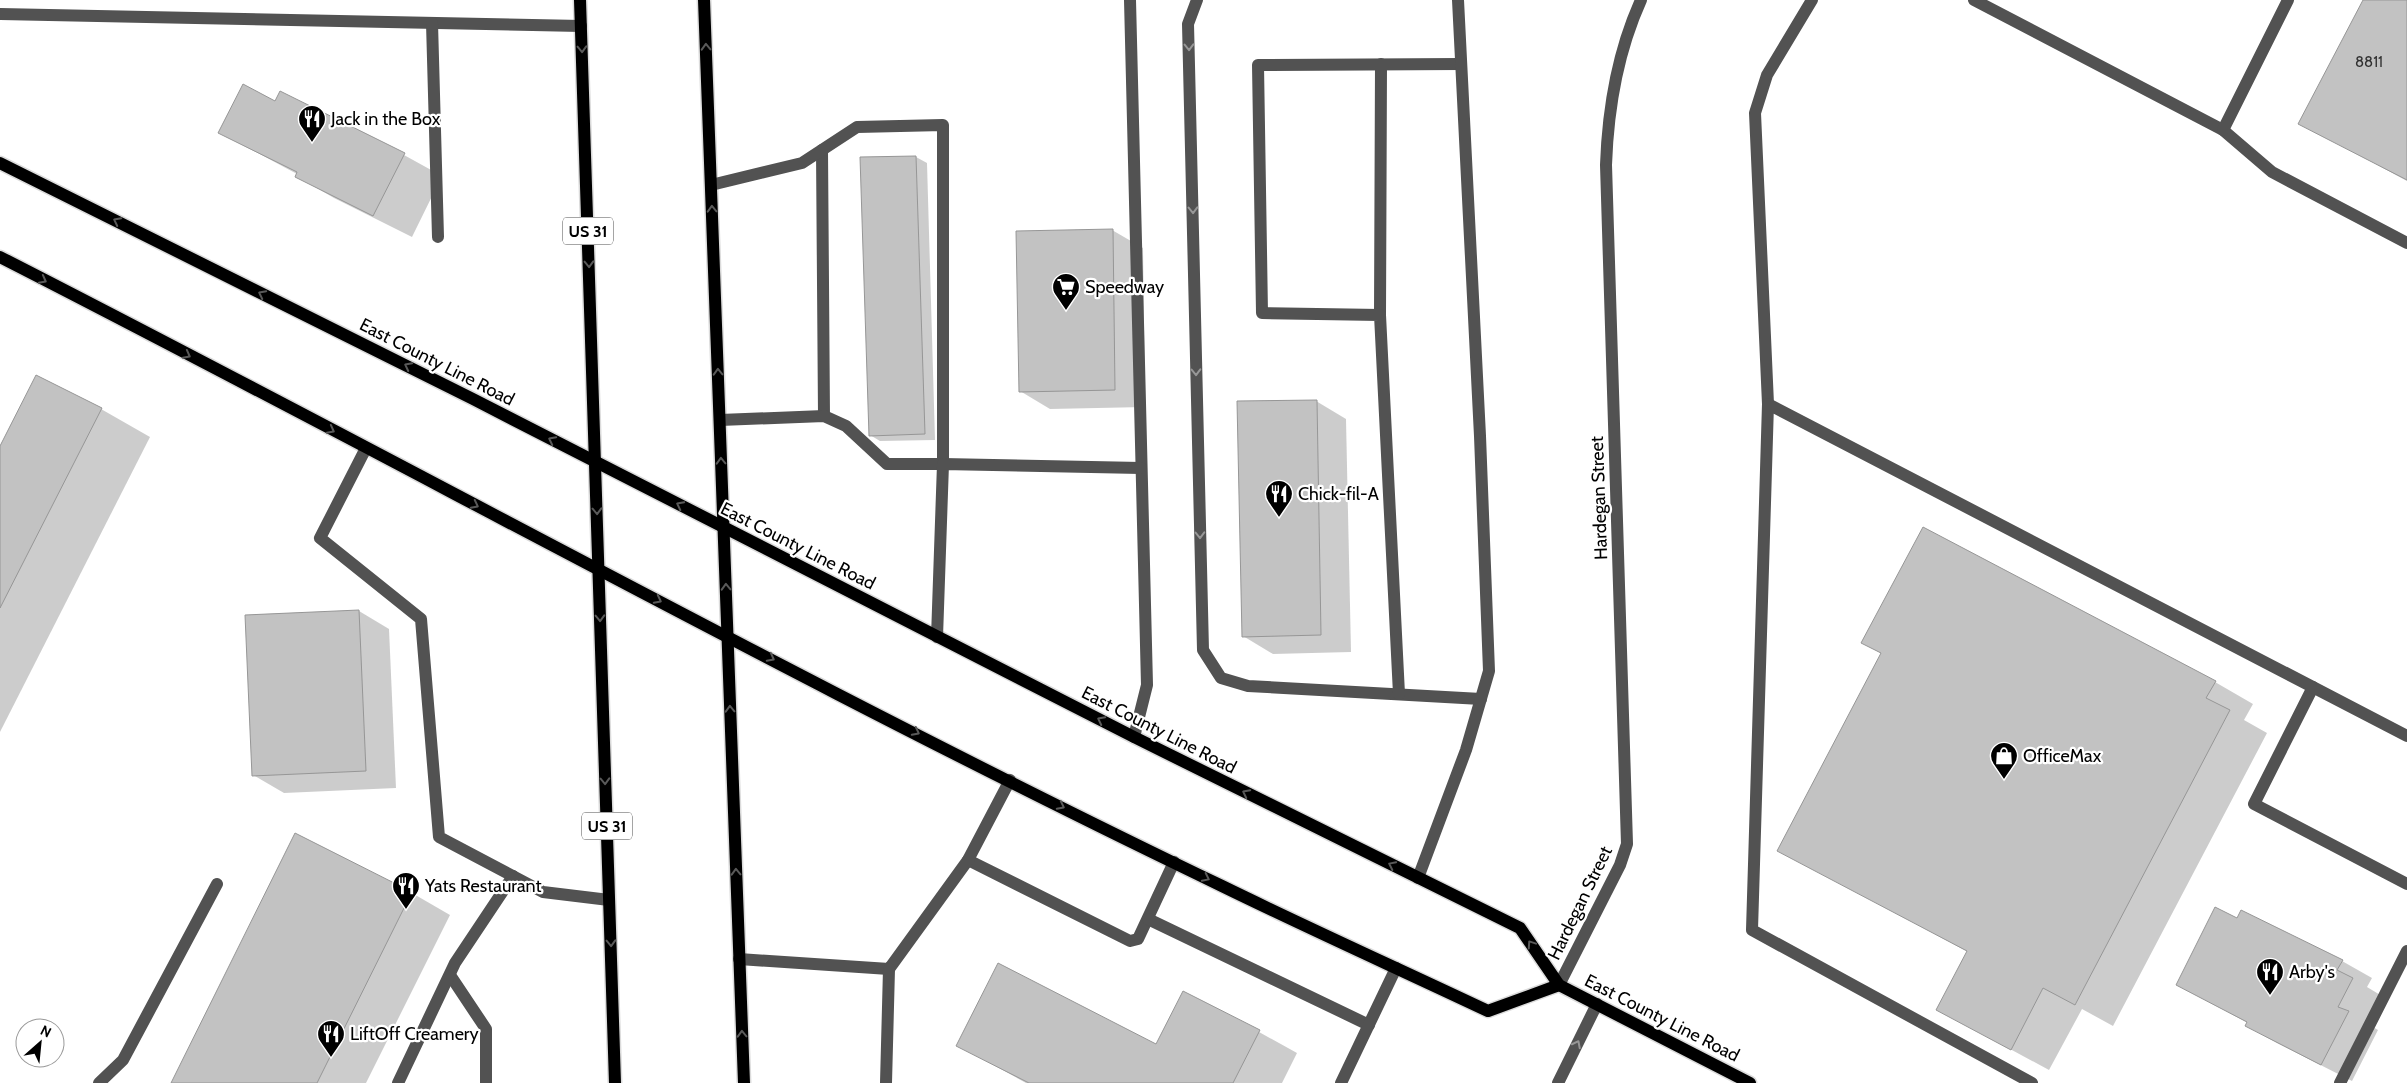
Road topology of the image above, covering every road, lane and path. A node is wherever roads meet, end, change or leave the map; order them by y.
1 (580, 0) edge
2 (704, 0) edge
3 (1130, 0) edge
4 (1197, 0) edge
5 (1458, 0) edge
6 (1641, 0) edge
7 (1812, 0) edge
8 (1974, 0) edge
9 (2288, 0) edge
10 (0, 14) edge
11 (432, 23) junction
12 (581, 26) junction
13 (1381, 64) junction
14 (1461, 64) junction
15 (2222, 130) junction
16 (822, 150) junction
17 (0, 163) edge
18 (711, 185) junction
19 (438, 237) dead end
20 (2407, 243) edge
21 (0, 257) edge
22 (1380, 315) junction
23 (1768, 404) junction
24 (824, 416) junction
25 (720, 420) junction
26 (366, 448) junction
27 (596, 462) junction
28 (943, 464) junction
29 (1141, 468) junction
30 (724, 527) junction
31 (599, 569) junction
32 (728, 636) junction
33 (937, 637) junction
34 (2313, 687) junction
35 (1399, 694) junction
36 (1481, 699) junction
37 (2407, 736) edge
38 (1134, 737) junction
39 (1010, 780) junction
40 (968, 860) junction
41 (1174, 862) junction
42 (513, 876) junction
43 (1418, 878) junction
44 (217, 884) dead end
45 (2407, 884) edge
46 (609, 900) junction
47 (1148, 919) junction
48 (2407, 951) edge
49 (739, 959) junction
50 (1396, 968) junction
51 (889, 969) junction
52 (450, 974) junction
53 (1559, 985) junction
54 (1597, 1004) junction
55 (1369, 1025) junction
56 (99, 1083) edge
57 (398, 1083) edge
58 (486, 1083) edge
59 (615, 1083) edge
60 (744, 1083) edge
61 (886, 1083) edge
62 (1341, 1083) edge
63 (1558, 1083) edge
64 (1750, 1083) edge
65 (2032, 1083) edge
66 (2340, 1083) edge

1 - 12 main road, US 31
18 -> 2 main road
3 - 29 street
4 -> 35 street
5 - 14 street
6 - 53 street, Hardegan Street
7 - 23 street
8 - 15 street
9 - 15 street
10 - 11 street
11 - 12 street
11 - 19 street
12 -> 27 main road, US 31
13 - 14 street
13 - 22 street
13 - 22 street
14 - 36 street
15 - 20 street
16 - 18 street
16 - 24 street
16 - 28 street
27 -> 17 main road, East County Line Road
25 -> 18 main road
21 -> 26 main road, East County Line Road
22 - 35 street
23 - 34 street
23 - 65 street
24 - 25 street
24 - 28 street
30 -> 25 main road
26 -> 31 main road, East County Line Road
26 - 42 street
30 -> 27 main road, East County Line Road
27 -> 31 main road, US 31
28 - 29 street
28 - 33 street
29 - 38 street
32 -> 30 main road
30 - 33 main road, East County Line Road
31 -> 32 main road, East County Line Road
31 -> 46 main road, US 31
32 -> 39 main road, East County Line Road
49 -> 32 main road
38 -> 33 main road, East County Line Road
34 - 37 street
34 - 45 street
35 - 36 street
36 - 43 street
43 -> 38 main road, East County Line Road
39 - 40 street
39 -> 41 main road, East County Line Road
40 - 47 street
40 - 51 street
41 - 47 street
41 -> 50 main road, East County Line Road
42 - 46 street
42 - 52 street
53 -> 43 main road, East County Line Road
44 - 56 street
46 -> 59 main road, US 31
47 - 55 street
48 - 66 street
49 - 51 street
60 -> 49 main road
50 - 53 main road, East County Line Road
50 - 55 street
51 - 61 street
52 - 57 street
52 - 58 street
53 - 54 main road, East County Line Road
63 -> 54 street
54 - 64 main road, East County Line Road
55 - 62 street

